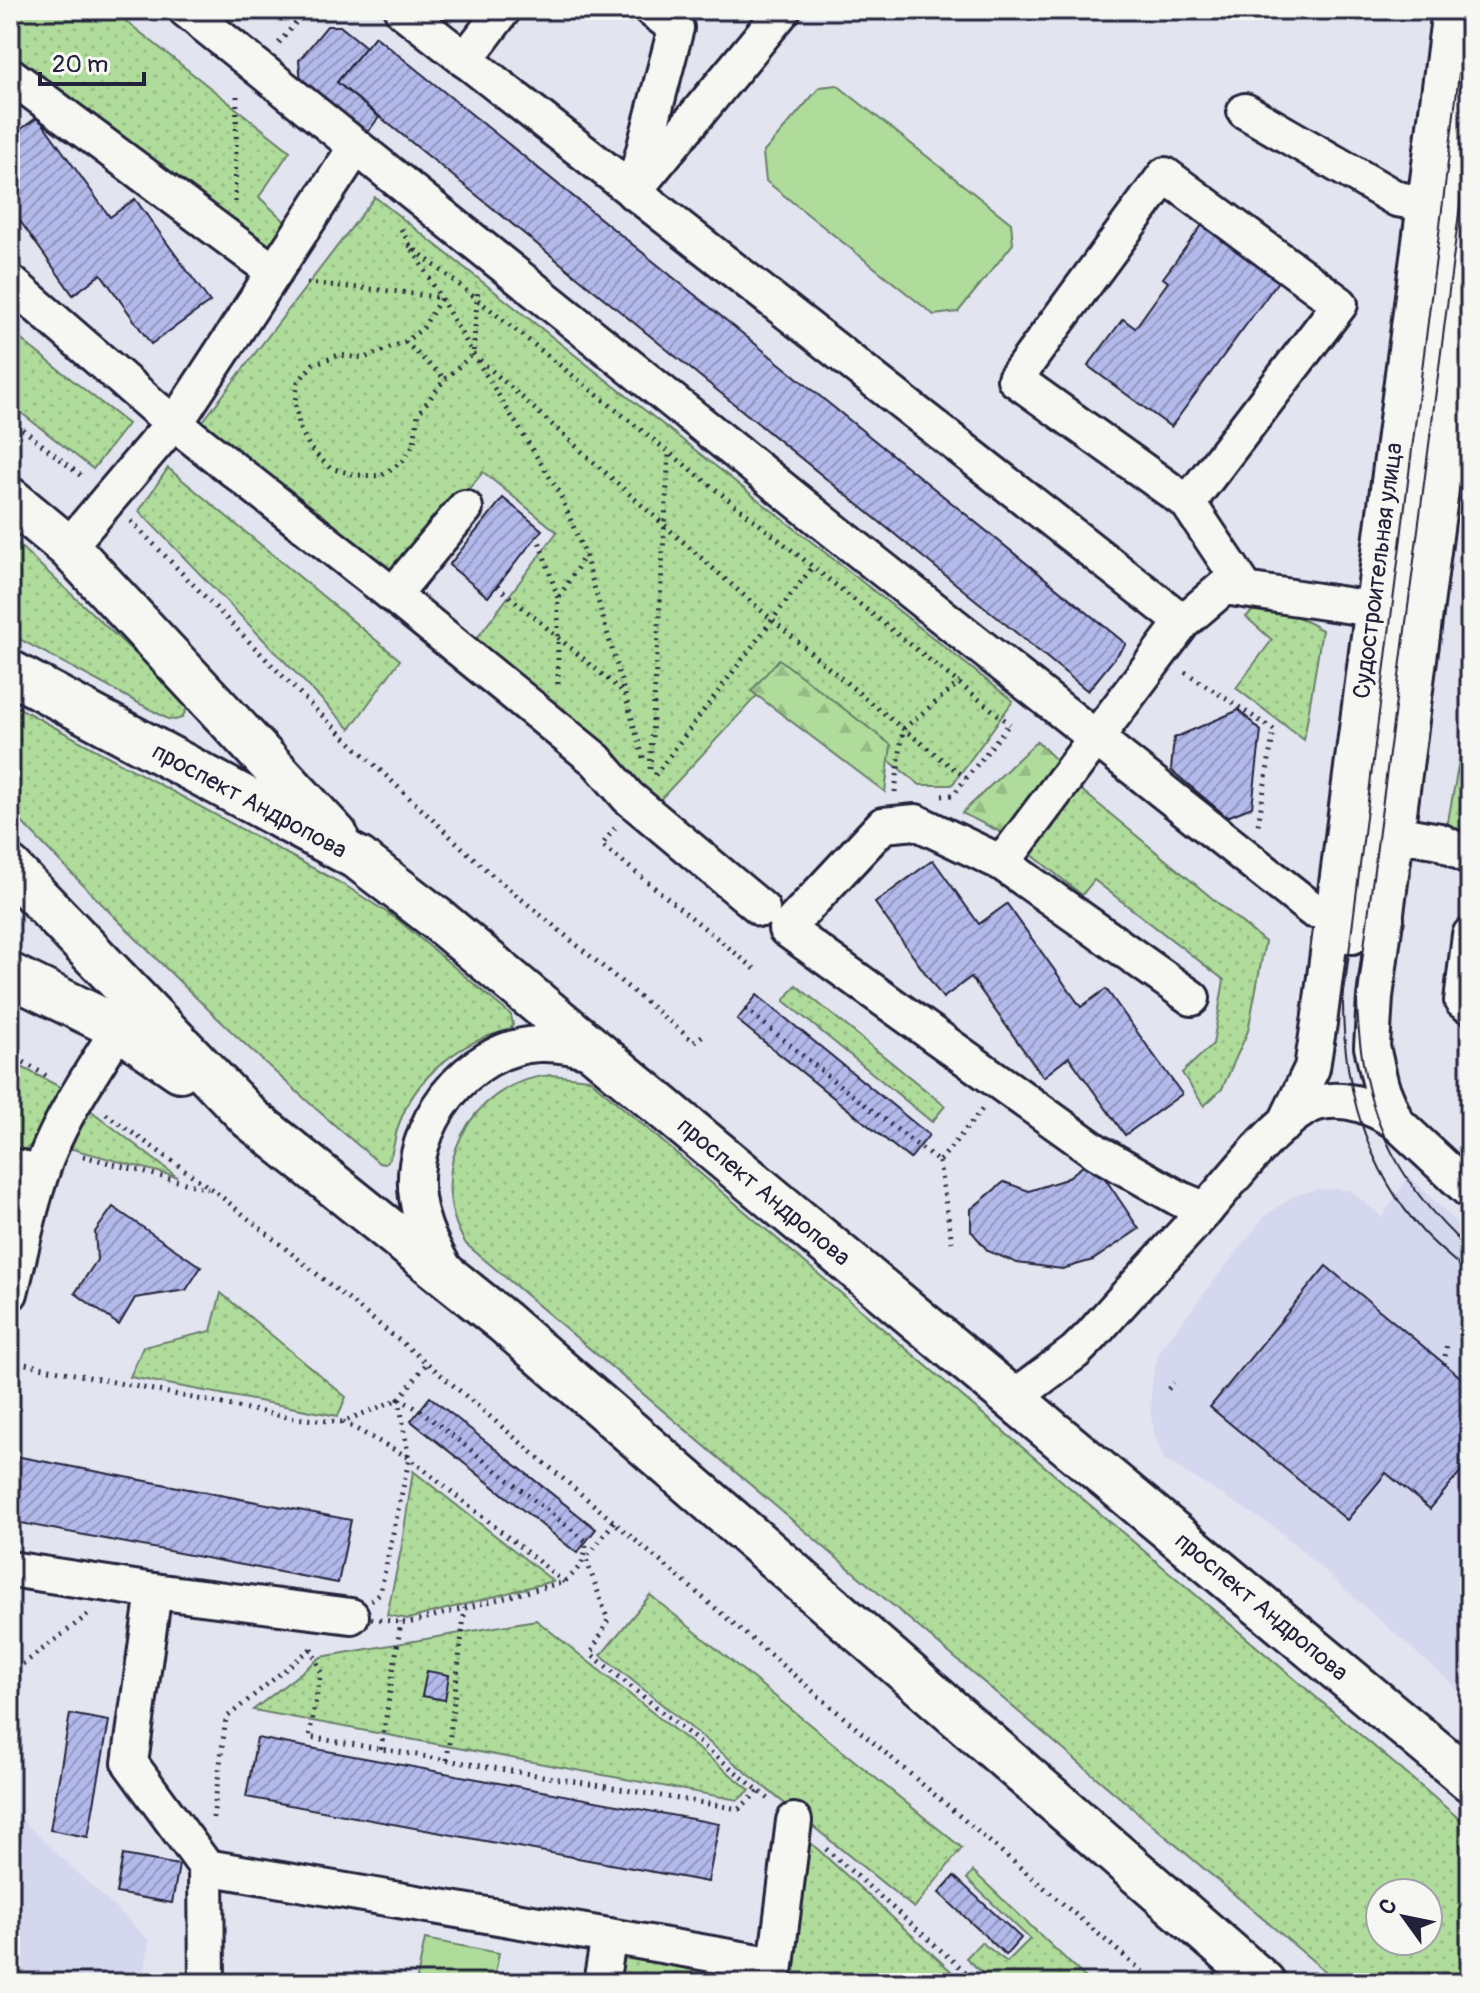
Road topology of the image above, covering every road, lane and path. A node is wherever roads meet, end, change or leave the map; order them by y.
1 (186, 10) edge
2 (402, 10) edge
3 (503, 10) edge
4 (652, 10) edge
5 (783, 10) edge
6 (1450, 10) edge
7 (238, 52) junction
8 (465, 60) junction
9 (1470, 62) edge
10 (10, 75) edge
11 (1245, 111) dead end
12 (356, 147) junction
13 (633, 192) junction
14 (1425, 204) junction
15 (394, 217) dead end
16 (235, 243) junction
17 (409, 245) junction
18 (485, 250) junction
19 (1470, 267) edge
20 (274, 272) junction
21 (10, 282) edge
22 (441, 298) junction
23 (476, 298) junction
24 (405, 342) junction
25 (473, 354) junction
26 (445, 379) junction
27 (10, 419) edge
28 (174, 422) junction
29 (669, 452) junction
30 (1429, 493) edge
31 (10, 499) edge
32 (110, 499) junction
33 (1188, 503) junction
34 (465, 508) dead end
35 (665, 524) junction
36 (837, 533) junction
37 (537, 535) dead end
38 (68, 547) junction
39 (585, 555) junction
40 (812, 567) junction
41 (497, 586) dead end
42 (1246, 590) junction
43 (393, 595) junction
44 (558, 599) junction
45 (1399, 612) junction
46 (772, 620) junction
47 (1183, 622) junction
48 (558, 635) junction
49 (984, 649) junction
50 (1159, 654) junction
51 (10, 672) edge
52 (959, 684) junction
53 (1036, 690) junction
54 (624, 692) junction
55 (1010, 724) junction
56 (558, 729) junction
57 (903, 729) junction
58 (1096, 738) junction
59 (966, 778) junction
60 (642, 792) junction
61 (938, 796) dead end
62 (894, 802) dead end
63 (1371, 829) junction
64 (1470, 857) edge
65 (359, 859) junction
66 (1251, 861) junction
67 (1002, 863) junction
68 (10, 868) edge
69 (762, 909) dead end
70 (1359, 916) junction
71 (1470, 935) edge
72 (755, 969) dead end
73 (10, 975) edge
74 (1192, 998) dead end
75 (1470, 1006) edge
76 (746, 1009) dead end
77 (119, 1028) junction
78 (706, 1033) dead end
79 (10, 1054) edge
80 (600, 1054) junction
81 (1003, 1084) junction
82 (78, 1095) junction
83 (250, 1118) junction
84 (1396, 1122) junction
85 (1285, 1124) junction
86 (34, 1162) edge
87 (939, 1162) junction
88 (213, 1190) junction
89 (1470, 1191) edge
90 (1206, 1210) junction
91 (952, 1242) dead end
92 (449, 1278) junction
93 (10, 1293) edge
94 (1447, 1343) dead end
95 (10, 1361) edge
96 (427, 1363) junction
97 (1444, 1364) dead end
98 (1174, 1383) dead end
99 (1168, 1389) dead end
100 (399, 1399) junction
101 (1012, 1399) junction
102 (342, 1422) junction
103 (408, 1457) junction
104 (614, 1522) junction
105 (586, 1559) junction
106 (10, 1569) edge
107 (564, 1582) junction
108 (140, 1589) junction
109 (465, 1608) junction
110 (346, 1620) junction
111 (401, 1622) junction
112 (321, 1640) dead end
113 (311, 1648) junction
114 (10, 1674) edge
115 (381, 1749) junction
116 (447, 1760) junction
117 (1470, 1780) edge
118 (760, 1790) junction
119 (794, 1821) junction
120 (206, 1867) junction
121 (609, 1936) junction
122 (207, 1983) edge
123 (601, 1983) edge
124 (978, 1983) edge
125 (1156, 1983) edge
126 (1264, 1983) edge

1 - 7 street
2 - 8 street
3 - 8 street
4 - 13 street
5 - 13 street
6 - 14 street, Судостроительная улица
7 - 12 street
7 - 16 path
8 - 13 street
9 - 30 street
10 - 16 street
11 - 14 street
12 - 18 street
12 - 20 street
13 - 47 street
14 - 30 street, Судостроительная улица
15 - 17 path
16 - 20 street
17 - 22 path
17 - 23 path
18 - 23 path
18 - 36 street
19 - 30 street, Судостроительная улица
20 - 22 path
20 - 28 street
21 - 28 street
22 - 24 path
22 - 25 path
23 - 25 path
23 - 29 path
24 - 26 path
24 - 26 path
25 - 26 path
25 - 35 path
25 - 39 path
27 - 32 path
28 - 32 street
28 - 43 street
29 - 35 path
29 - 40 path
30 - 45 street, Судостроительная улица
30 - 45 street, Судостроительная улица
31 - 38 main road
32 - 38 street
32 - 78 path
33 - 33 street
33 - 42 street
34 - 43 street
35 - 46 path
35 - 60 path
36 - 40 path
36 - 49 street
37 - 44 path
38 - 65 main road
39 - 44 path
39 - 54 path
40 - 46 path
40 - 52 path
41 - 48 path
42 - 45 street
42 - 47 street
43 - 56 street
44 - 48 path
45 - 63 street, Судостроительная улица
45 - 63 street, Судостроительная улица
46 - 57 path
46 - 60 path
47 - 50 street
48 - 54 path
48 - 56 path
49 - 52 path
49 - 53 street
50 - 58 street
50 - 66 path
51 - 65 main road, проспект Андропова
52 - 55 path
52 - 57 path
53 - 55 path
53 - 58 street
54 - 60 path
55 - 59 path
56 - 60 street
57 - 59 path
57 - 62 path
58 - 66 street
58 - 67 street
59 - 61 path
60 - 69 street
60 - 72 path
63 - 64 street
63 - 70 street, Судостроительная улица
63 - 70 street, Судостроительная улица
65 - 80 main road, проспект Андропова
66 - 70 street
67 - 74 street
67 - 81 street
68 - 83 main road
70 - 84 street, Судостроительная улица
70 - 85 street, Судостроительная улица
71 - 75 street
73 - 77 main road
76 - 87 path
77 - 82 street
77 - 83 main road
79 - 82 path
80 - 92 street
80 - 101 main road, проспект Андропова
81 - 87 path
81 - 90 street
82 - 86 street
82 - 88 path
83 - 92 main road
84 - 85 street
84 - 89 street, Судостроительная улица
85 - 90 street
86 - 88 path
86 - 93 street
87 - 91 path
88 - 96 path
90 - 101 street
92 - 126 main road
94 - 97 path
95 - 102 path
96 - 100 path
96 - 104 path
98 - 99 path
100 - 102 path
100 - 103 path
100 - 105 path
101 - 117 main road, проспект Андропова
102 - 103 path
103 - 107 path
103 - 110 path
104 - 105 path
104 - 125 path
105 - 107 path
105 - 118 path
106 - 108 street
107 - 109 path
108 - 110 street
108 - 114 path
108 - 120 street
109 - 111 path
109 - 116 path
110 - 111 path
111 - 115 path
112 - 113 path
113 - 115 path
113 - 120 path
115 - 116 path
116 - 118 path
118 - 119 path
119 - 121 street
119 - 124 path
120 - 121 street
120 - 122 street
121 - 123 street

